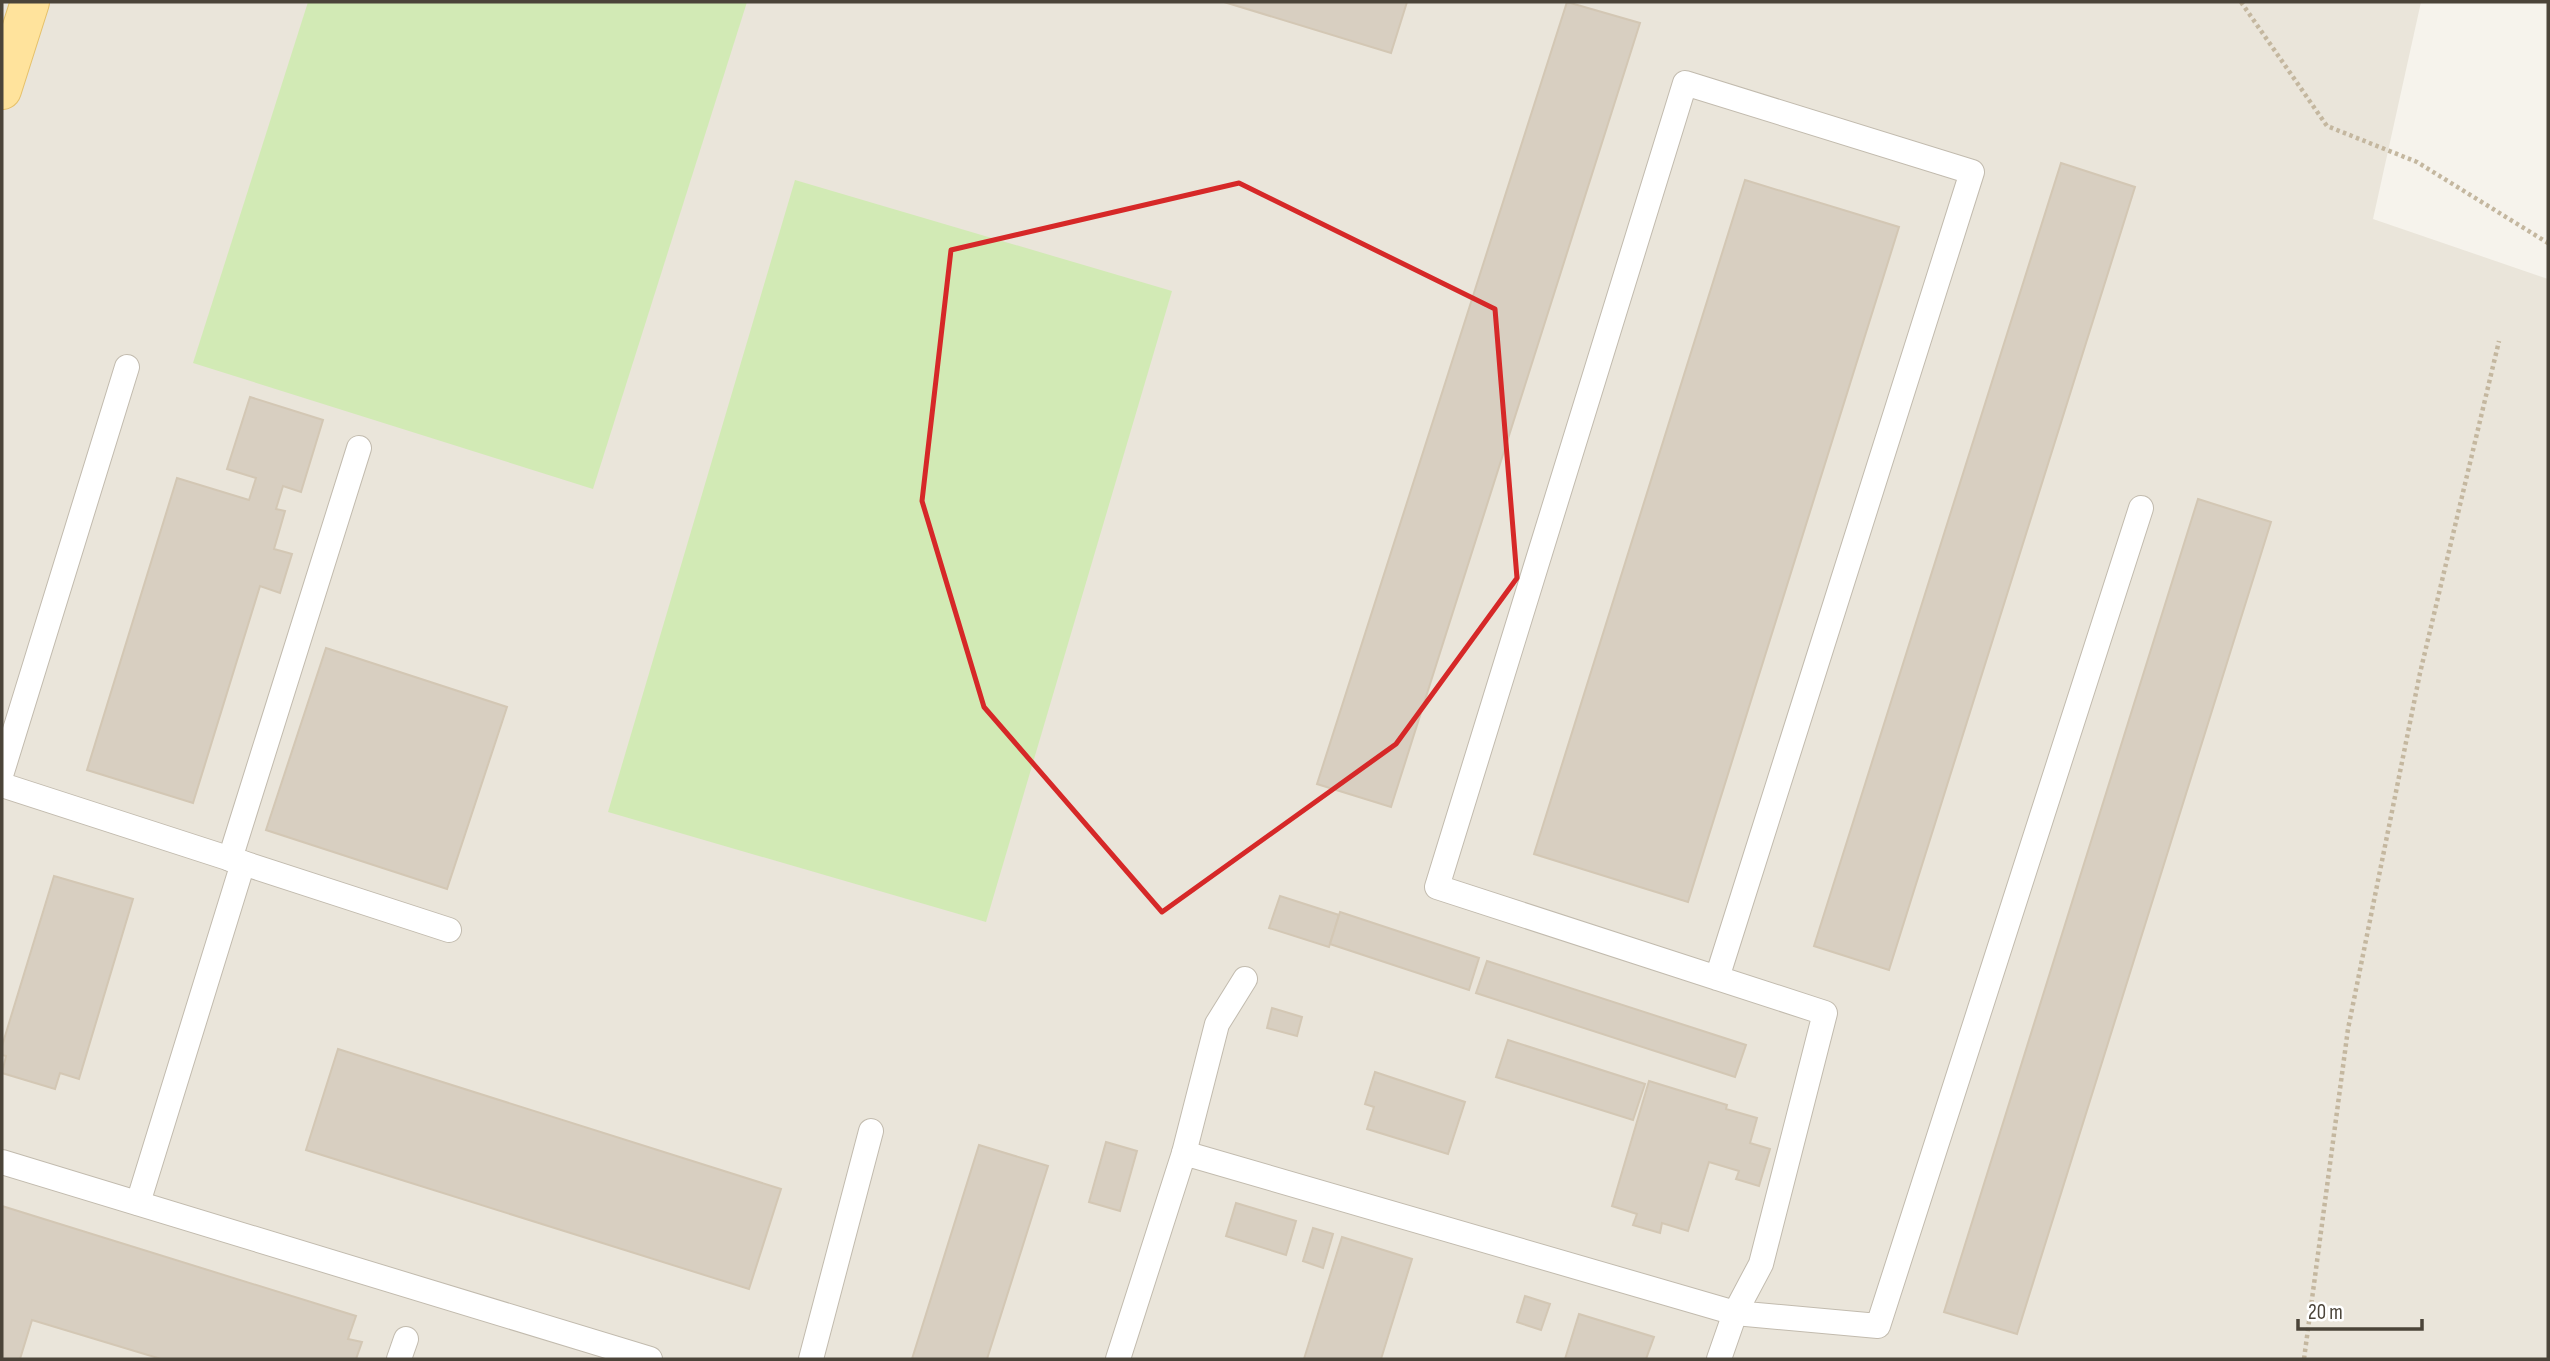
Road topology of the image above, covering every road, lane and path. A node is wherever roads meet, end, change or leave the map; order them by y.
1 (30, 2) edge
2 (2241, 2) edge
3 (2, 90) edge
4 (2548, 243) edge
5 (2500, 341) dead end
6 (127, 368) dead end
7 (359, 448) dead end
8 (2141, 508) dead end
9 (2, 772) edge
10 (2, 785) edge
11 (236, 861) junction
12 (449, 930) dead end
13 (1717, 978) junction
14 (1245, 979) dead end
15 (871, 1131) dead end
16 (1184, 1153) junction
17 (2, 1162) edge
18 (138, 1203) junction
19 (1735, 1313) junction
20 (650, 1359) edge
21 (811, 1359) edge
22 (1118, 1359) edge
23 (1720, 1359) edge
24 (2304, 1359) edge

1 - 3 main road
2 - 4 path
5 - 24 path
6 - 9 lane
7 - 11 lane
8 - 19 lane
10 - 11 lane
11 - 12 lane
11 - 18 lane
13 - 13 lane
13 - 19 lane
14 - 16 lane
15 - 21 lane
16 - 19 lane
16 - 22 lane
17 - 18 lane
18 - 20 lane
19 - 23 lane

